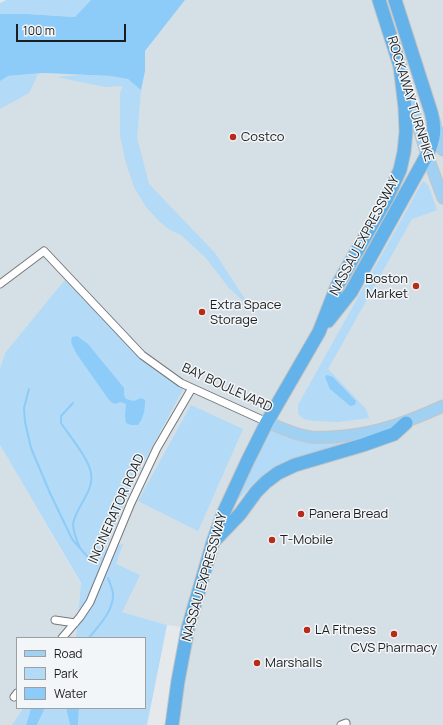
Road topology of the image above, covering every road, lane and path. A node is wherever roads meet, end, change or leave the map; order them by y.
1 (379, 0) edge
2 (395, 0) edge
3 (400, 66) junction
4 (434, 123) junction
5 (443, 150) edge
6 (427, 155) junction
7 (443, 198) edge
8 (0, 284) edge
9 (319, 332) junction
10 (192, 388) junction
11 (443, 406) edge
12 (267, 422) junction
13 (406, 423) junction
14 (213, 542) junction
15 (55, 620) dead end
16 (75, 623) junction
17 (63, 637) edge
18 (172, 725) edge

1 - 3 highway, ROCKAWAY TURNPIKE
2 - 4 highway, ROCKAWAY TURNPIKE
3 - 6 main road, ROCKAWAY TURNPIKE
3 - 9 highway, NASSAU EXPRESSWAY
4 - 5 main road, ROCKAWAY TURNPIKE
4 - 6 highway, NASSAU EXPRESSWAY
6 - 7 main road, ROCKAWAY TURNPIKE
6 - 9 highway, NASSAU EXPRESSWAY
8 - 10 street, BAY BOULEVARD
9 - 12 highway, NASSAU EXPRESSWAY
10 - 12 street, BAY BOULEVARD
10 - 16 street, INCINERATOR ROAD
11 - 13 main road, BAY BOULEVARD
12 - 13 main road, BAY BOULEVARD
12 - 14 highway, NASSAU EXPRESSWAY
13 - 14 highway
14 - 18 highway, NASSAU EXPRESSWAY
15 - 16 street
16 - 17 street, INCINERATOR ROAD

